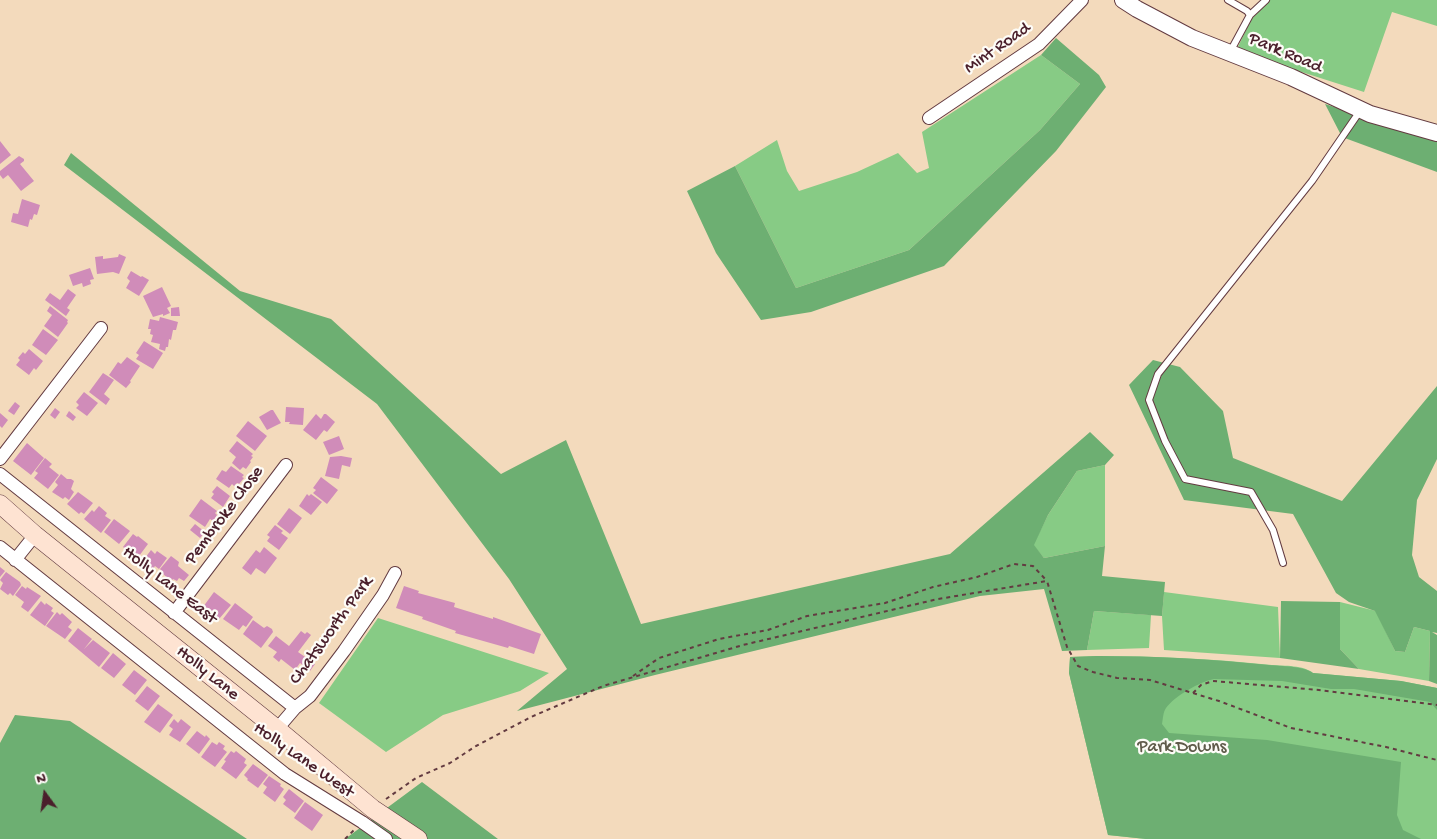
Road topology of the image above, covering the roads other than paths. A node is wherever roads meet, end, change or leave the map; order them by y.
1 (1082, 0) edge
2 (1123, 0) edge
3 (1228, 0) edge
4 (1266, 0) edge
5 (1250, 15) junction
6 (1229, 53) junction
7 (1361, 110) junction
8 (929, 118) dead end
9 (1437, 132) edge
10 (101, 328) dead end
11 (0, 459) edge
12 (286, 465) dead end
13 (0, 474) edge
14 (0, 504) edge
15 (35, 535) junction
16 (0, 547) edge
17 (15, 560) junction
18 (1283, 563) dead end
19 (394, 573) dead end
20 (174, 613) junction
21 (295, 708) junction
22 (277, 730) junction
23 (386, 839) edge
24 (418, 839) edge

1 - 8 street, Mint Road
2 - 6 street, Park Road
3 - 5 lane
4 - 5 lane
5 - 6 lane
6 - 7 street, Park Road
7 - 9 street, Park Road
7 - 18 lane
10 - 11 street
12 - 20 street, Pembroke Close
13 - 20 street, Holly Lane East
14 - 15 main road, Holly Lane
15 - 17 street
15 - 22 main road, Holly Lane
16 - 17 street, Holly Lane West
17 - 23 street, Holly Lane West
19 - 21 street, Chatsworth Park
20 - 21 street, Holly Lane East
21 - 22 street
22 - 24 main road, Holly Lane

